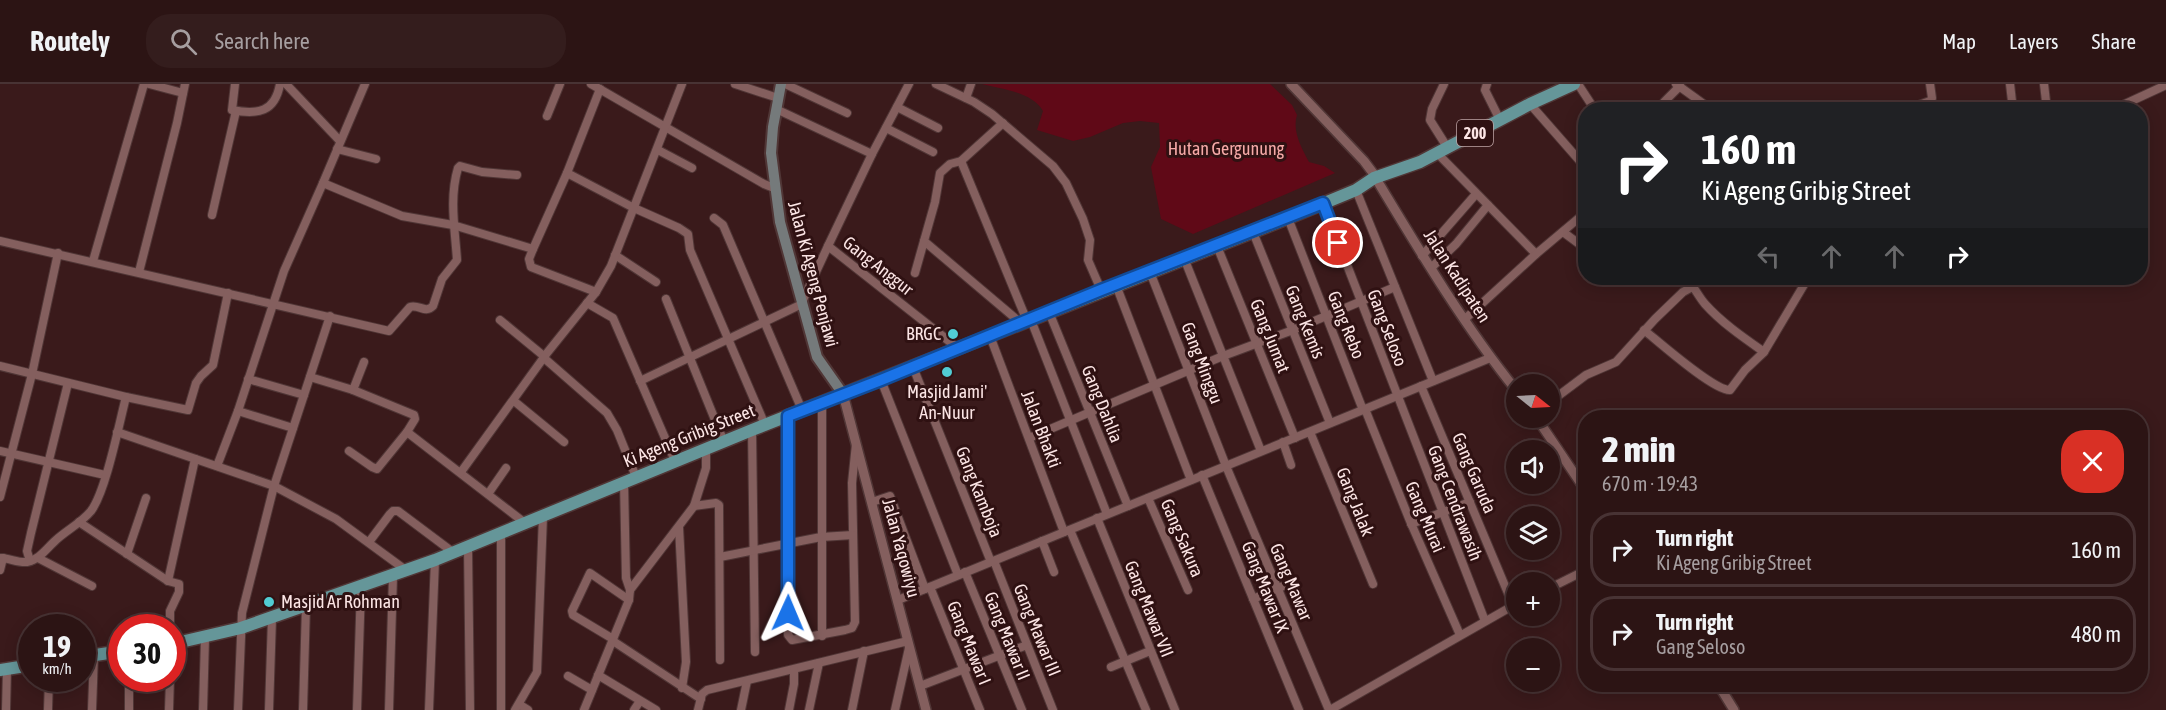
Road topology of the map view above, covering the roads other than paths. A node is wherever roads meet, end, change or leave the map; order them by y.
1 (144, 84) edge
2 (149, 84) edge
3 (185, 84) edge
4 (235, 84) edge
5 (280, 84) edge
6 (286, 84) edge
7 (560, 84) edge
8 (591, 84) edge
9 (682, 84) edge
10 (735, 84) edge
11 (783, 84) edge
12 (909, 84) edge
13 (936, 84) edge
14 (971, 84) edge
15 (1291, 84) edge
16 (1444, 84) edge
17 (1488, 84) edge
18 (1576, 84) edge
19 (1930, 84) edge
20 (2010, 84) edge
21 (2044, 84) edge
22 (361, 85) edge
23 (1678, 85) edge
24 (2166, 85) edge
25 (600, 89) junction
26 (183, 93) junction
27 (966, 98) junction
28 (1589, 102) edge
29 (1664, 102) dead end
30 (1700, 102) edge
31 (1927, 102) edge
32 (2012, 102) edge
33 (2046, 102) edge
34 (2129, 102) edge
35 (777, 104) junction
36 (1530, 105) junction
37 (897, 107) junction
38 (236, 111) junction
39 (847, 113) dead end
40 (547, 116) dead end
41 (1500, 120) junction
42 (1003, 123) junction
43 (666, 128) junction
44 (886, 128) junction
45 (938, 128) dead end
46 (339, 145) junction
47 (658, 150) junction
48 (1442, 150) junction
49 (933, 152) dead end
50 (872, 154) junction
51 (376, 159) dead end
52 (1578, 159) edge
53 (961, 160) junction
54 (692, 168) dead end
55 (567, 173) junction
56 (517, 175) dead end
57 (1374, 176) junction
58 (323, 183) junction
59 (774, 188) junction
60 (1356, 190) junction
61 (1476, 194) junction
62 (1323, 203) junction
63 (1488, 205) junction
64 (634, 208) junction
65 (212, 215) dead end
66 (714, 218) dead end
67 (1288, 218) junction
68 (1578, 219) edge
69 (453, 225) junction
70 (1253, 232) junction
71 (1563, 232) junction
72 (0, 241) edge
73 (924, 241) junction
74 (1578, 243) edge
75 (828, 246) junction
76 (1217, 246) junction
77 (533, 249) junction
78 (58, 253) junction
79 (1536, 254) junction
80 (615, 255) junction
81 (1422, 256) junction
82 (1184, 258) junction
83 (93, 261) junction
84 (1431, 268) junction
85 (139, 272) junction
86 (1150, 272) junction
87 (915, 273) dead end
88 (656, 282) dead end
89 (1116, 285) junction
90 (1804, 285) edge
91 (1694, 286) joint
92 (1395, 287) junction
93 (1101, 290) junction
94 (596, 292) junction
95 (228, 293) junction
96 (666, 300) dead end
97 (1360, 302) junction
98 (272, 303) junction
99 (587, 303) junction
100 (802, 303) junction
101 (1049, 312) junction
102 (1326, 315) junction
103 (330, 316) junction
104 (1465, 319) junction
105 (500, 320) dead end
106 (763, 322) junction
107 (1027, 322) junction
108 (1293, 330) junction
109 (1644, 330) junction
110 (990, 336) junction
111 (729, 339) junction
112 (1256, 344) junction
113 (959, 349) junction
114 (1764, 352) junction
115 (1223, 356) junction
116 (544, 358) junction
117 (689, 358) junction
118 (1490, 358) junction
119 (364, 362) dead end
120 (0, 366) edge
121 (913, 367) junction
122 (1189, 372) junction
123 (32, 374) junction
124 (310, 377) junction
125 (1506, 378) edge
126 (249, 379) junction
127 (881, 380) junction
128 (640, 381) junction
129 (1433, 381) junction
130 (68, 383) junction
131 (1156, 385) junction
132 (1421, 386) junction
133 (353, 390) junction
134 (843, 394) junction
135 (1560, 394) edge
136 (304, 395) junction
137 (1397, 396) junction
138 (126, 397) junction
139 (514, 401) junction
140 (822, 403) junction
141 (1364, 409) junction
142 (802, 410) junction
143 (238, 411) junction
144 (1089, 413) junction
145 (788, 416) junction
146 (1070, 421) junction
147 (1330, 423) junction
148 (765, 425) junction
149 (293, 428) junction
150 (1543, 428) edge
151 (752, 430) junction
152 (117, 432) junction
153 (407, 432) junction
154 (1310, 432) junction
155 (1029, 438) junction
156 (1295, 438) junction
157 (856, 441) junction
158 (564, 442) dead end
159 (724, 442) junction
160 (1283, 442) junction
161 (706, 450) junction
162 (0, 451) edge
163 (349, 451) dead end
164 (1261, 452) junction
165 (11, 453) junction
166 (195, 459) junction
167 (49, 462) junction
168 (675, 462) junction
169 (1291, 465) dead end
170 (217, 466) junction
171 (1226, 466) junction
172 (506, 468) dead end
173 (461, 472) junction
174 (105, 476) junction
175 (1202, 476) junction
176 (1578, 479) edge
177 (630, 480) junction
178 (1191, 480) junction
179 (274, 486) junction
180 (488, 494) junction
181 (0, 497) edge
182 (146, 498) dead end
183 (1148, 498) junction
184 (872, 502) junction
185 (1470, 502) junction
186 (694, 506) junction
187 (1128, 506) junction
188 (1443, 512) junction
189 (1107, 514) junction
190 (543, 516) junction
191 (1097, 518) junction
192 (79, 522) junction
193 (525, 523) junction
194 (1412, 524) junction
195 (679, 527) junction
196 (1067, 531) junction
197 (501, 534) junction
198 (853, 535) junction
199 (821, 537) junction
200 (1042, 541) junction
201 (369, 542) junction
202 (789, 543) junction
203 (468, 547) junction
204 (753, 549) junction
205 (454, 553) junction
206 (128, 554) junction
207 (720, 557) junction
208 (2, 558) edge
209 (38, 558) junction
210 (435, 560) junction
211 (30, 561) junction
212 (993, 561) junction
213 (0, 570) edge
214 (407, 571) junction
215 (1054, 572) dead end
216 (961, 574) junction
217 (1578, 574) edge
218 (393, 576) junction
219 (168, 581) junction
220 (1560, 583) edge
221 (1288, 584) dead end
222 (1372, 584) dead end
223 (1506, 584) edge
224 (92, 586) dead end
225 (361, 587) junction
226 (927, 588) junction
227 (1278, 588) junction
228 (630, 590) junction
229 (1188, 590) dead end
230 (1253, 598) junction
231 (628, 600) junction
232 (898, 600) junction
233 (306, 606) junction
234 (1506, 610) edge
235 (170, 614) edge
236 (272, 618) junction
237 (1485, 621) junction
238 (241, 628) junction
239 (1460, 635) junction
240 (822, 636) junction
241 (205, 638) junction
242 (613, 640) junction
243 (186, 641) edge
244 (909, 644) junction
245 (1028, 645) junction
246 (864, 651) junction
247 (1150, 651) junction
248 (755, 652) dead end
249 (999, 657) junction
250 (720, 660) dead end
251 (1126, 661) junction
252 (819, 663) junction
253 (1111, 667) dead end
254 (4, 670) edge
255 (794, 670) junction
256 (964, 670) junction
257 (598, 675) junction
258 (568, 676) dead end
259 (747, 681) junction
260 (920, 686) junction
261 (682, 688) junction
262 (592, 690) junction
263 (49, 692) edge
264 (91, 692) edge
265 (129, 692) edge
266 (170, 692) edge
267 (1723, 692) edge
268 (701, 699) junction
269 (640, 701) junction
270 (518, 708) edge
271 (6, 710) edge
272 (48, 710) edge
273 (92, 710) edge
274 (129, 710) edge
275 (169, 710) edge
276 (203, 710) edge
277 (238, 710) edge
278 (269, 710) edge
279 (303, 710) edge
280 (357, 710) edge
281 (389, 710) edge
282 (429, 710) edge
283 (470, 710) edge
284 (501, 710) edge
285 (528, 710) edge
286 (584, 710) edge
287 (634, 710) edge
288 (656, 710) edge
289 (698, 710) edge
290 (741, 710) edge
291 (789, 710) edge
292 (809, 710) edge
293 (852, 710) edge
294 (895, 710) edge
295 (927, 710) edge
296 (980, 710) edge
297 (1022, 710) edge
298 (1053, 710) edge
299 (1146, 710) edge
300 (1175, 710) edge
301 (1299, 710) edge
302 (1329, 710) edge
303 (1734, 710) edge

1 - 83 street
2 - 26 street
3 - 26 street
4 - 38 street
5 - 38 street
6 - 46 street
7 - 40 street
8 - 25 street
9 - 43 street
10 - 35 street
11 - 35 main road, Jalan Ki Ageng Penjawi
11 - 39 street
12 - 37 street
13 - 27 street
14 - 27 street
15 - 57 street, Jalan Kadipaten
16 - 48 street
17 - 41 street
18 - 28 street
18 - 36 main road, Ki Ageng Gribig Street / 200
19 - 31 street
20 - 32 street
21 - 33 street
22 - 46 street
23 - 29 street
23 - 30 street
24 - 34 street
25 - 43 street
25 - 55 street
26 - 85 street
27 - 42 street
35 - 50 street
35 - 59 main road, Jalan Ki Ageng Penjawi
36 - 41 main road, Ki Ageng Gribig Street / 200
36 - 52 street
37 - 44 street
37 - 45 street
38 - 65 street
41 - 48 main road, Ki Ageng Gribig Street / 200
42 - 53 street
42 - 93 street
43 - 47 street
43 - 59 street
44 - 49 street
44 - 50 street
46 - 51 street
46 - 58 street
47 - 54 street
47 - 64 street
48 - 57 main road, Ki Ageng Gribig Street / 200
48 - 61 street
50 - 75 street
53 - 73 street
53 - 107 street
55 - 64 street
55 - 77 street
56 - 69 street
57 - 60 main road, Ki Ageng Gribig Street / 200
57 - 81 street, Jalan Kadipaten
58 - 69 street
58 - 98 street
59 - 100 main road, Jalan Ki Ageng Penjawi
60 - 62 main road, Ki Ageng Gribig Street / 200
60 - 92 street
61 - 63 street
61 - 81 street
62 - 67 main road, Ki Ageng Gribig Street / 200
62 - 97 street, Gang Seloso
63 - 79 street
63 - 84 street
64 - 80 street
64 - 111 street
66 - 106 street
67 - 70 main road, Ki Ageng Gribig Street / 200
67 - 102 street, Gang Rebo
68 - 71 street
69 - 77 street
69 - 103 street
70 - 76 main road, Ki Ageng Gribig Street / 200
70 - 108 street, Gang Kemis
71 - 74 street
71 - 79 street
72 - 78 street
73 - 87 street
73 - 107 street
75 - 100 street, Gang Anggur
75 - 113 street, Gang Anggur
76 - 82 main road, Ki Ageng Gribig Street / 200
76 - 112 street, Gang Jumat
77 - 94 street
78 - 83 street
78 - 123 street
79 - 104 street
80 - 88 street
80 - 94 street
81 - 84 street, Jalan Kadipaten
82 - 86 main road, Ki Ageng Gribig Street / 200
82 - 115 street
83 - 85 street
84 - 104 street, Jalan Kadipaten
85 - 95 street
86 - 89 main road, Ki Ageng Gribig Street / 200
86 - 122 street, Gang Minggu
89 - 93 main road, Ki Ageng Gribig Street / 200
89 - 131 street
90 - 114 street
91 - 109 street
91 - 114 street
92 - 97 street
92 - 129 street
93 - 101 main road, Ki Ageng Gribig Street / 200
94 - 99 street
95 - 98 street
95 - 138 street
96 - 117 street
97 - 102 street
97 - 137 street, Gang Seloso
98 - 103 street
98 - 126 street
99 - 116 street
99 - 128 street
100 - 106 street
100 - 134 main road, Jalan Ki Ageng Penjawi
101 - 107 main road, Ki Ageng Gribig Street / 200
101 - 144 street, Gang Dahlia
102 - 108 street
102 - 141 street, Gang Rebo
103 - 124 street
104 - 118 street, Jalan Kadipaten
105 - 116 street
106 - 111 street
106 - 142 street
107 - 110 main road, Ki Ageng Gribig Street / 200
107 - 146 street
108 - 112 street
108 - 147 street, Gang Kemis
109 - 114 street
109 - 135 street
110 - 113 main road, Ki Ageng Gribig Street / 200
110 - 155 street, Jalan Bhakti
111 - 117 street
111 - 148 street
112 - 115 street
112 - 156 street, Gang Jumat
113 - 121 main road, Ki Ageng Gribig Street / 200
115 - 122 street
115 - 164 street
116 - 139 street
116 - 177 street
117 - 128 street
117 - 159 street
118 - 125 street, Jalan Kadipaten
118 - 129 street
119 - 133 street
120 - 123 street
121 - 127 main road, Ki Ageng Gribig Street / 200
121 - 212 street, Gang Kamboja
122 - 131 street
122 - 171 street, Gang Minggu
123 - 130 street
123 - 165 street
124 - 133 street
124 - 136 street
126 - 136 street
126 - 143 street
127 - 134 main road, Ki Ageng Gribig Street / 200
127 - 216 street, Gang Mawar II
128 - 168 street
129 - 132 street
130 - 138 street
130 - 167 street
131 - 144 street
131 - 178 street
132 - 137 street
132 - 185 street, Gang Garuda
133 - 153 street
134 - 140 main road, Ki Ageng Gribig Street / 200
134 - 157 street, Jalan Yaqowiyu
136 - 149 street
137 - 141 street
137 - 188 street, Gang Cendrawasih
138 - 152 street
139 - 158 street
139 - 173 street
140 - 142 main road, Ki Ageng Gribig Street / 200
140 - 199 street
141 - 147 street
141 - 194 street, Gang Murai
142 - 145 main road, Ki Ageng Gribig Street / 200
143 - 149 street
143 - 170 street
144 - 146 street
144 - 187 street, Gang Dahlia
145 - 148 main road, Ki Ageng Gribig Street / 200
145 - 202 street
146 - 155 street
146 - 189 street
147 - 154 street
148 - 151 main road, Ki Ageng Gribig Street / 200
149 - 179 street
150 - 176 street
151 - 159 main road, Ki Ageng Gribig Street / 200
151 - 204 street
152 - 166 street
152 - 174 street
153 - 163 street
153 - 173 street
154 - 156 street
154 - 222 street, Gang Jalak
155 - 196 street, Jalan Bhakti
156 - 160 street
157 - 184 street, Jalan Yaqowiyu
157 - 198 street
159 - 161 main road, Ki Ageng Gribig Street / 200
160 - 164 street
160 - 169 street
161 - 168 main road, Ki Ageng Gribig Street / 200
161 - 186 street
162 - 165 street
164 - 171 street
165 - 167 street
165 - 181 street
166 - 170 street
166 - 219 street
167 - 174 street
167 - 211 street
168 - 177 main road, Ki Ageng Gribig Street / 200
170 - 179 street
171 - 175 street
171 - 227 street, Gang Mawar
172 - 180 street
173 - 180 street
174 - 192 street
175 - 178 street
175 - 230 street, Gang Mawar IX
177 - 190 main road, Ki Ageng Gribig Street / 200
177 - 228 street
178 - 183 street
179 - 201 street
179 - 238 street
180 - 193 street
182 - 206 street
183 - 187 street
183 - 229 street, Gang Sakura
184 - 226 street, Gang Mawar I
184 - 232 street, Jalan Yaqowiyu
185 - 188 street
185 - 223 street, Gang Garuda
186 - 195 street
186 - 207 street
187 - 189 street
188 - 194 street
188 - 237 street, Gang Cendrawasih
189 - 191 street
190 - 193 main road, Ki Ageng Gribig Street / 200
190 - 270 street
191 - 196 street
191 - 247 street, Gang Mawar VII
192 - 206 street
192 - 209 street
193 - 197 main road, Ki Ageng Gribig Street / 200
194 - 239 street, Gang Murai
195 - 228 street
195 - 261 street
196 - 200 street
196 - 251 street, Jalan Bhakti
197 - 203 main road, Ki Ageng Gribig Street / 200
197 - 284 street
198 - 199 street
198 - 240 street
199 - 202 street
199 - 240 street
200 - 212 street
200 - 215 street
201 - 205 street
201 - 214 street
202 - 204 street
202 - 240 street
203 - 205 main road, Ki Ageng Gribig Street / 200
203 - 283 street
204 - 207 street
204 - 248 street
205 - 210 main road, Ki Ageng Gribig Street / 200
206 - 219 street
207 - 250 street
208 - 211 street
208 - 213 street
209 - 211 street
209 - 224 street
210 - 214 main road, Ki Ageng Gribig Street / 200
210 - 282 street
212 - 216 street
212 - 245 street, Gang Mawar III
214 - 218 main road, Ki Ageng Gribig Street / 200
216 - 226 street
216 - 249 street, Gang Mawar II
217 - 220 street
218 - 225 main road, Ki Ageng Gribig Street / 200
218 - 281 street
219 - 235 street
221 - 227 street
225 - 233 main road, Ki Ageng Gribig Street / 200
225 - 280 street
226 - 232 street
226 - 256 street, Gang Mawar I
227 - 230 street
227 - 302 street, Gang Mawar
228 - 231 street
230 - 301 street, Gang Mawar IX
231 - 242 street
231 - 242 street
232 - 244 street, Jalan Yaqowiyu
233 - 236 main road, Ki Ageng Gribig Street / 200
233 - 279 street
234 - 237 street
236 - 238 main road, Ki Ageng Gribig Street / 200
236 - 278 street
237 - 239 street
238 - 241 main road, Ki Ageng Gribig Street / 200
238 - 277 street
239 - 302 street
241 - 243 main road, Ki Ageng Gribig Street / 200
241 - 276 street
242 - 257 street
242 - 261 street
244 - 246 street
244 - 260 street, Jalan Yaqowiyu
244 - 294 street
245 - 249 street
245 - 298 street, Gang Mawar III
246 - 252 street
246 - 293 street
247 - 251 street
247 - 300 street, Gang Mawar VII
249 - 256 street
249 - 297 street, Gang Mawar II
251 - 253 street
251 - 299 street, Jalan Bhakti
252 - 255 street
252 - 292 street
254 - 271 street
255 - 259 street
255 - 291 street
256 - 260 street
256 - 296 street, Gang Mawar I
257 - 262 street
257 - 269 street
258 - 262 street
259 - 268 street
259 - 290 street
260 - 295 street, Jalan Yaqowiyu
261 - 268 street
262 - 286 street
263 - 272 street
264 - 273 street
265 - 274 street
266 - 275 street
267 - 303 street
268 - 289 street
269 - 287 street
269 - 288 street
270 - 285 street

